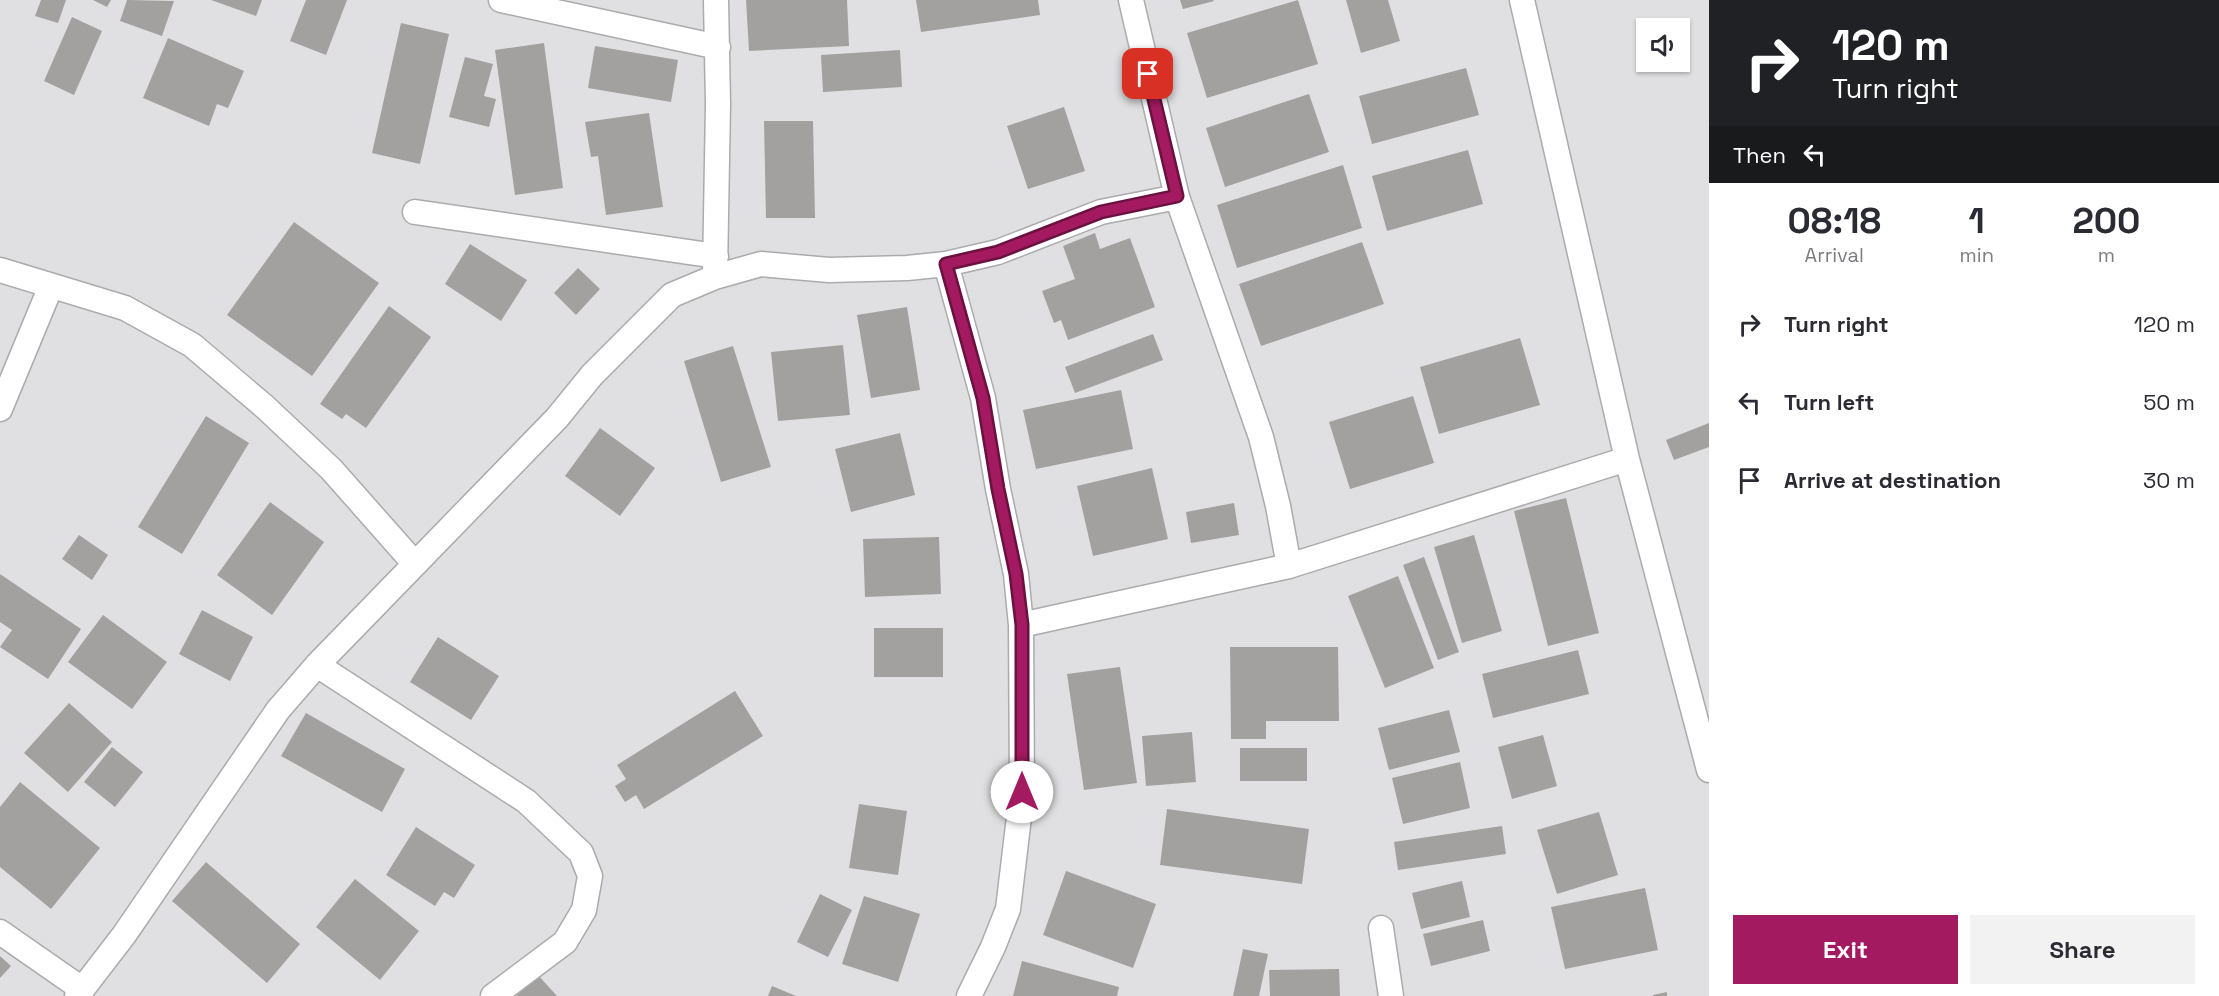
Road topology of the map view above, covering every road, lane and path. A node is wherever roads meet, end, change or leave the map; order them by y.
1 (501, 0) edge
2 (716, 0) edge
3 (1131, 0) edge
4 (1522, 0) edge
5 (718, 47) junction
6 (1177, 196) junction
7 (415, 212) dead end
8 (946, 264) junction
9 (715, 266) junction
10 (0, 270) edge
11 (51, 286) junction
12 (0, 409) edge
13 (1627, 459) junction
14 (415, 564) junction
15 (1289, 566) junction
16 (1022, 625) junction
17 (318, 665) junction
18 (1709, 770) edge
19 (1381, 928) dead end
20 (0, 932) edge
21 (79, 993) edge
22 (493, 996) edge
23 (969, 996) edge
24 (1391, 996) edge

1 - 5 street
2 - 5 street
3 - 6 street
4 - 13 street
5 - 9 street
6 - 8 street
6 - 15 street
7 - 9 street
8 - 9 street
8 - 16 street
9 - 14 street
10 - 11 street
11 - 12 street
11 - 14 street
13 - 15 street
13 - 18 street
14 - 17 street
15 - 16 street
16 - 23 street
17 - 21 street
17 - 22 street
19 - 24 street
20 - 21 street

